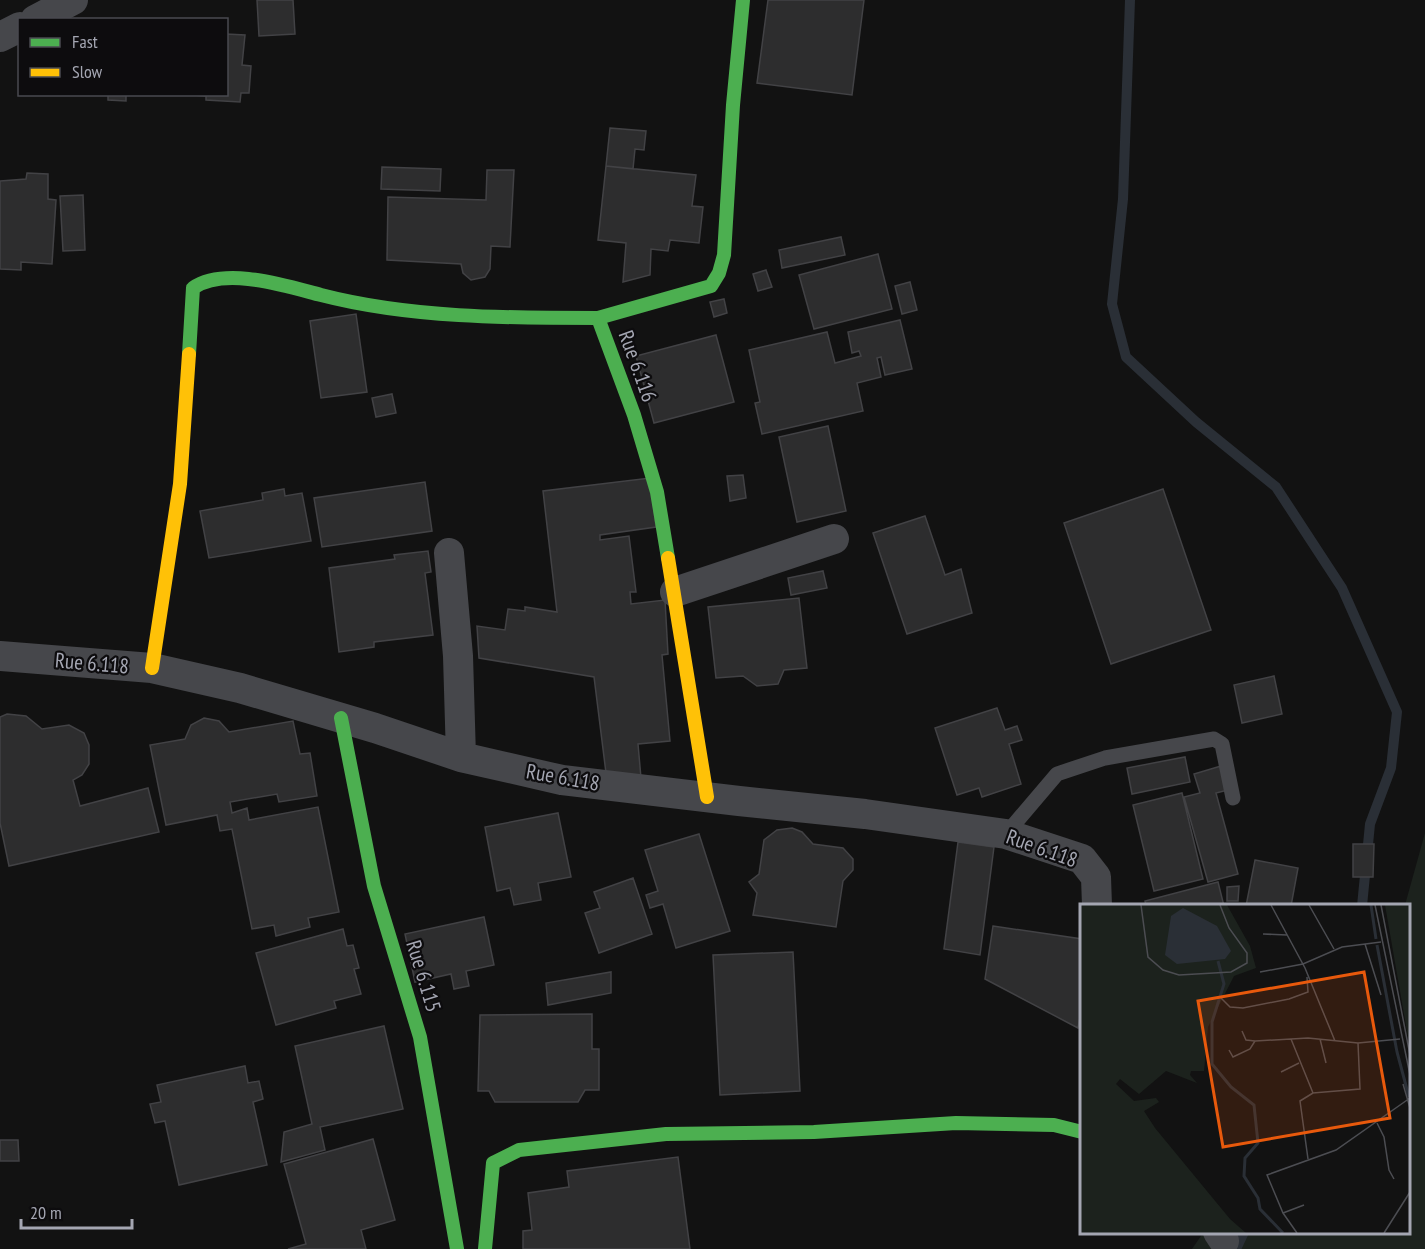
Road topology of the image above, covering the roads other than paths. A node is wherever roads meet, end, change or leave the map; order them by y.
1 (73, 0) edge
2 (743, 0) edge
3 (39, 18) edge
4 (18, 28) edge
5 (0, 37) edge
6 (598, 318) junction
7 (834, 539) dead end
8 (449, 553) dead end
9 (675, 592) junction
10 (0, 656) edge
11 (152, 668) junction
12 (341, 718) junction
13 (461, 757) junction
14 (707, 798) junction
15 (1233, 798) dead end
16 (1006, 834) junction
17 (1097, 904) edge
18 (1080, 1132) edge
19 (457, 1249) edge
20 (485, 1249) edge

1 - 3 street
2 - 6 street
4 - 5 street
6 - 9 street, Rue 6.116
6 - 11 street, Rue 6.116
7 - 9 street
8 - 13 street
9 - 14 street, Rue 6.116
10 - 11 street, Rue 6.118
11 - 12 street, Rue 6.118
12 - 13 street, Rue 6.118
12 - 19 street, Rue 6.115
13 - 14 street, Rue 6.118
14 - 16 street, Rue 6.118
15 - 16 lane
16 - 17 street, Rue 6.118
18 - 20 street

